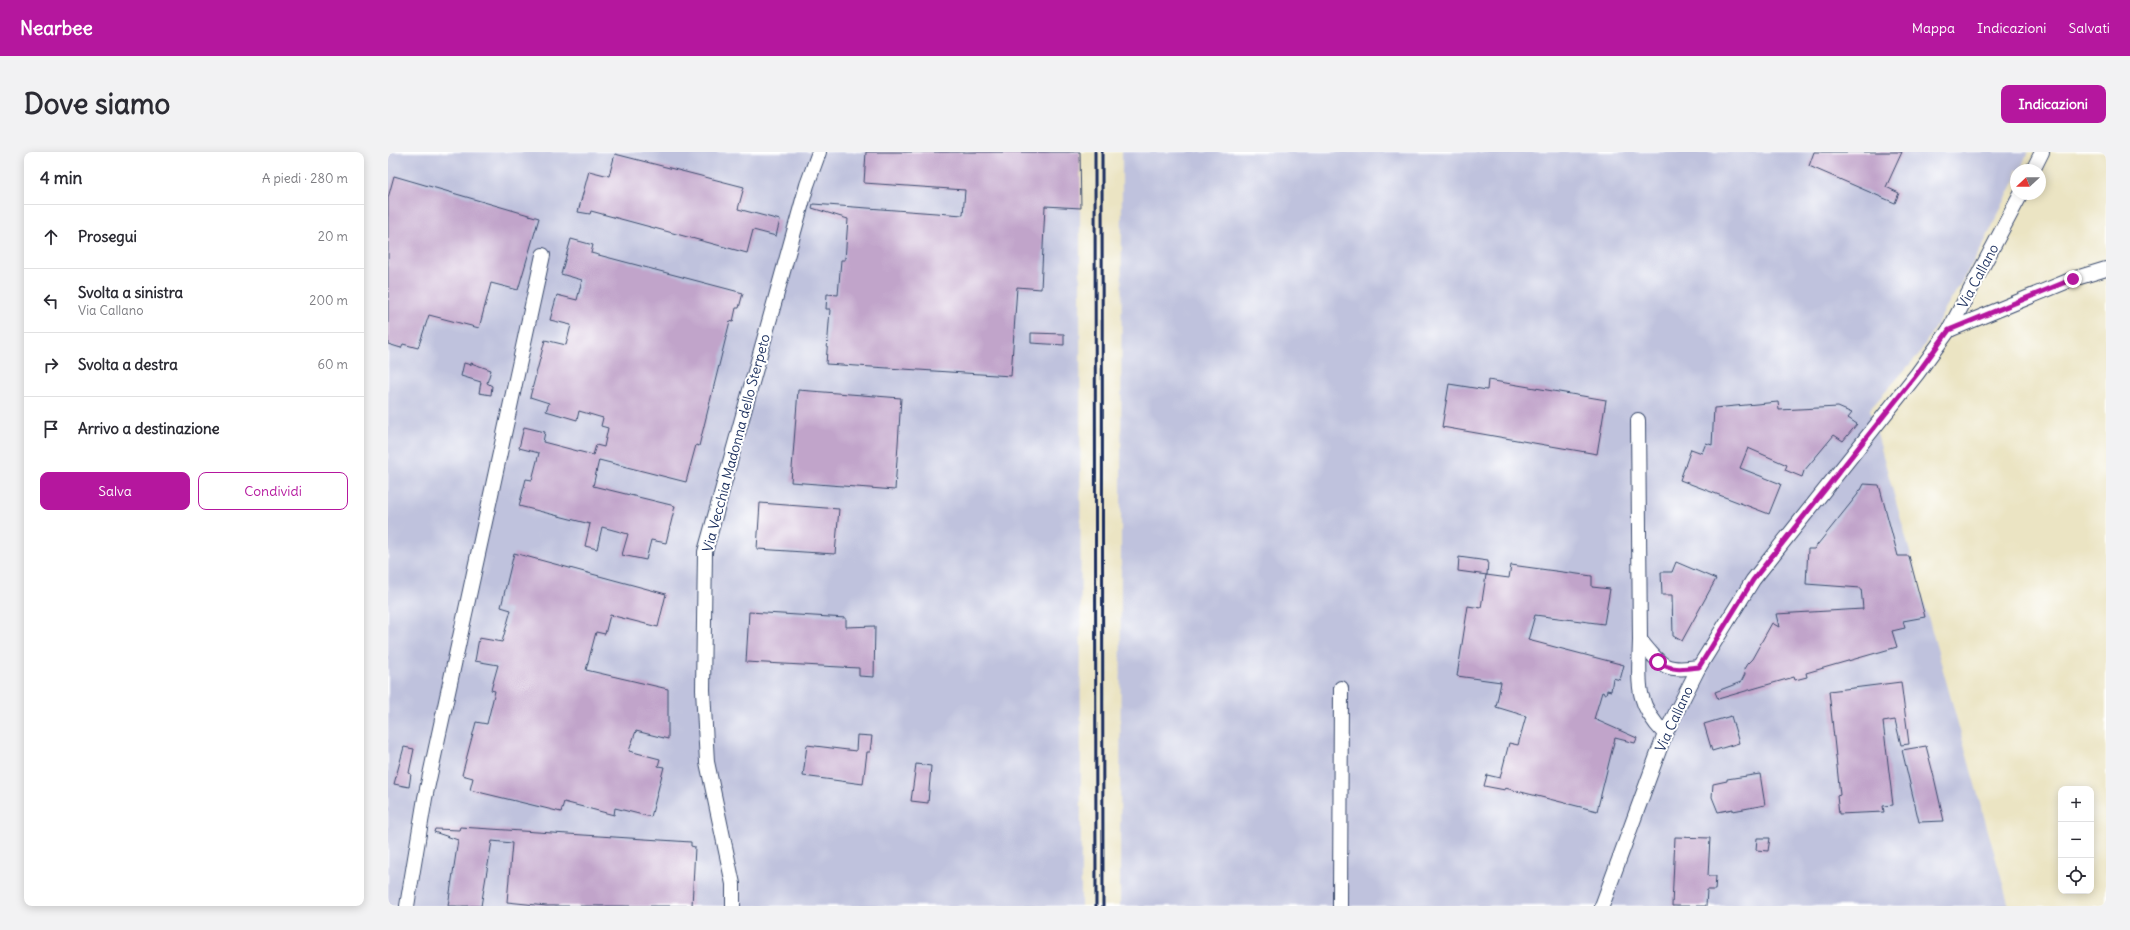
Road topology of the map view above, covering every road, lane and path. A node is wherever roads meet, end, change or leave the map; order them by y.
1 (819, 152) edge
2 (2042, 152) edge
3 (2036, 164) edge
4 (2018, 200) edge
5 (543, 255) dead end
6 (2106, 269) edge
7 (1949, 330) junction
8 (1638, 420) dead end
9 (1640, 640) junction
10 (1699, 667) junction
11 (1341, 688) dead end
12 (1665, 734) junction
13 (406, 906) edge
14 (733, 906) edge
15 (1340, 906) edge
16 (1602, 906) edge

1 - 14 street, Via Vecchia Madonna dello Sterpeto
2 - 3 street
4 - 7 street, Via Callano
5 - 13 street
6 - 7 street
7 - 10 street, Via Callano
8 - 9 street
9 - 10 street
9 - 12 street
10 - 12 street, Via Callano
11 - 15 street
12 - 16 street, Via Callano

